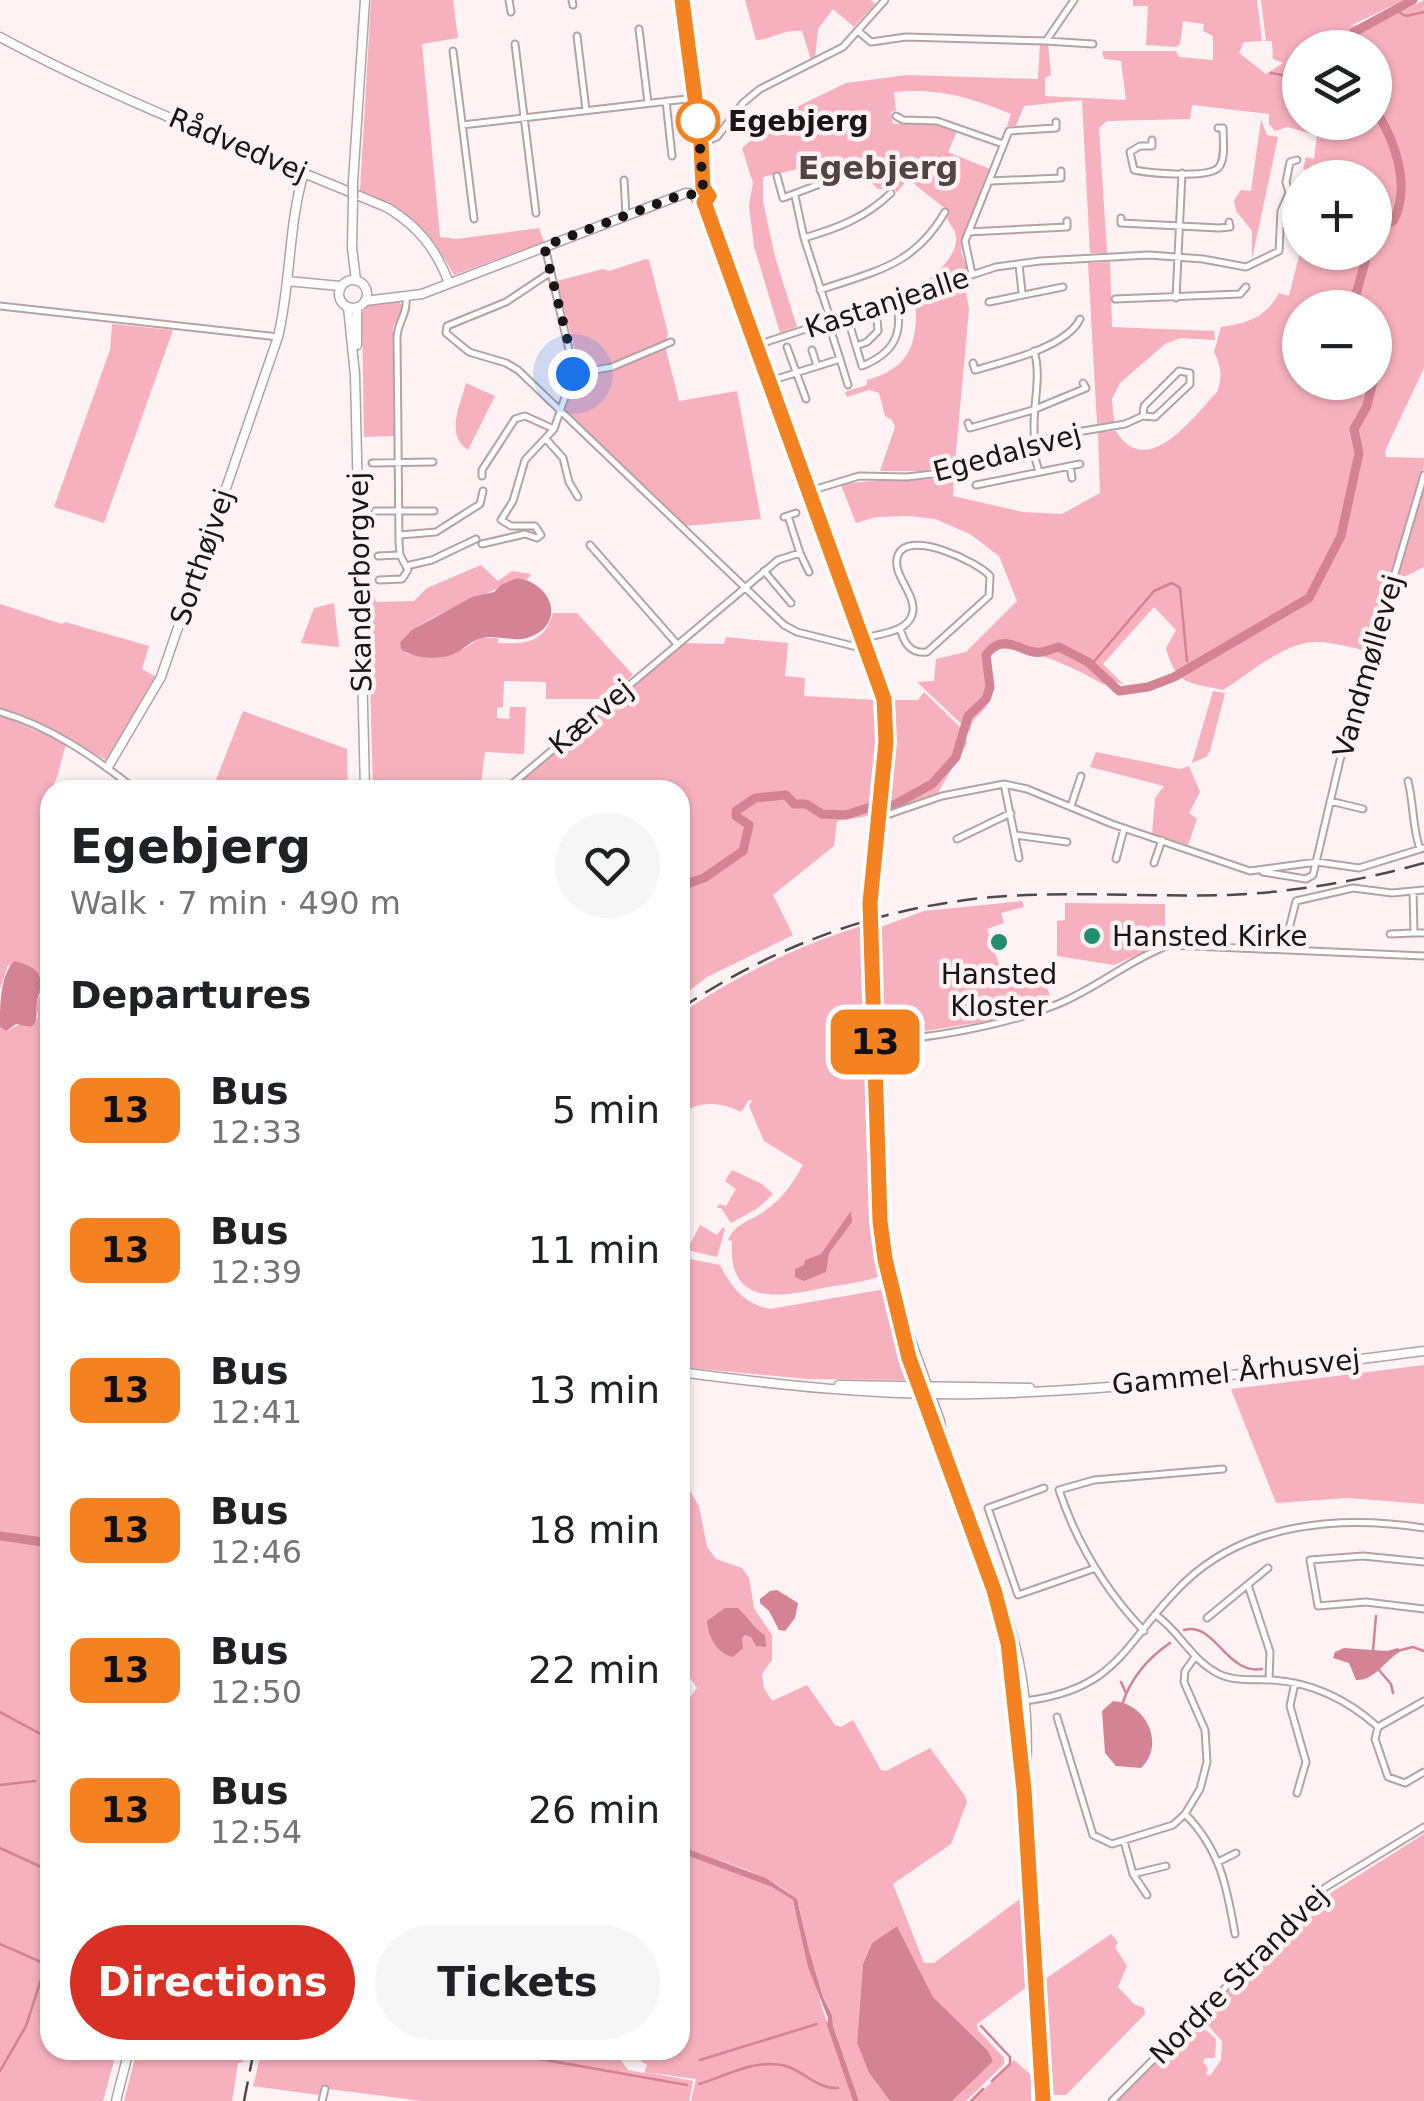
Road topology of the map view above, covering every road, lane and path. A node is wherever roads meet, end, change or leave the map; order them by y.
1 (364, 0) edge
2 (510, 0) edge
3 (682, 0) edge
4 (885, 0) edge
5 (1074, 0) edge
6 (511, 12) dead end
7 (639, 29) dead end
8 (858, 31) junction
9 (578, 36) dead end
10 (0, 37) edge
11 (1046, 41) junction
12 (515, 44) dead end
13 (1094, 44) dead end
14 (453, 52) dead end
15 (695, 98) junction
16 (666, 101) junction
17 (648, 103) junction
18 (586, 110) junction
19 (896, 116) dead end
20 (524, 117) junction
21 (1056, 122) dead end
22 (462, 124) junction
23 (1218, 128) dead end
24 (1152, 140) dead end
25 (701, 144) junction
26 (1003, 144) junction
27 (672, 156) dead end
28 (864, 167) dead end
29 (1060, 171) dead end
30 (304, 172) junction
31 (1182, 173) junction
32 (777, 176) dead end
33 (624, 180) dead end
34 (990, 181) junction
35 (703, 188) junction
36 (695, 194) junction
37 (887, 194) dead end
38 (795, 196) junction
39 (704, 202) junction
40 (1282, 211) edge
41 (536, 212) dead end
42 (945, 212) dead end
43 (626, 215) junction
44 (1121, 218) dead end
45 (474, 219) dead end
46 (1067, 221) dead end
47 (1229, 222) dead end
48 (1180, 226) junction
49 (968, 232) junction
50 (804, 238) junction
51 (544, 246) junction
52 (1178, 257) junction
53 (1019, 264) junction
54 (551, 272) junction
55 (972, 274) junction
56 (287, 281) junction
57 (449, 282) junction
58 (346, 286) junction
59 (1063, 287) dead end
60 (1246, 287) dead end
61 (820, 290) junction
62 (1022, 293) junction
63 (401, 297) junction
64 (1176, 298) junction
65 (1115, 299) dead end
66 (359, 302) junction
67 (896, 302) junction
68 (989, 302) dead end
69 (0, 306) edge
70 (876, 308) junction
71 (847, 316) junction
72 (1080, 319) dead end
73 (830, 322) junction
74 (278, 337) junction
75 (671, 342) dead end
76 (756, 345) junction
77 (788, 346) dead end
78 (856, 346) junction
79 (812, 350) dead end
80 (1034, 351) junction
81 (840, 358) junction
82 (973, 364) dead end
83 (817, 366) junction
84 (797, 372) junction
85 (573, 374) junction
86 (770, 381) junction
87 (1083, 382) dead end
88 (848, 386) dead end
89 (806, 399) dead end
90 (559, 410) junction
91 (1034, 410) junction
92 (1143, 416) junction
93 (968, 423) dead end
94 (554, 429) junction
95 (546, 439) junction
96 (1033, 443) junction
97 (433, 462) dead end
98 (372, 463) dead end
99 (399, 463) junction
100 (1080, 464) dead end
101 (1070, 466) junction
102 (1039, 472) junction
103 (1424, 474) edge
104 (482, 476) dead end
105 (1072, 478) dead end
106 (976, 485) dead end
107 (484, 490) dead end
108 (810, 491) junction
109 (578, 497) dead end
110 (375, 511) dead end
111 (401, 511) junction
112 (434, 511) dead end
113 (796, 513) dead end
114 (400, 535) junction
115 (468, 543) junction
116 (590, 545) dead end
117 (472, 551) dead end
118 (800, 553) junction
119 (400, 555) junction
120 (378, 556) dead end
121 (406, 566) junction
122 (764, 571) junction
123 (809, 572) dead end
124 (379, 580) dead end
125 (745, 588) junction
126 (791, 603) dead end
127 (900, 628) junction
128 (864, 638) junction
129 (677, 644) junction
130 (868, 649) junction
131 (0, 712) edge
132 (108, 768) junction
133 (1081, 776) dead end
134 (123, 780) edge
135 (365, 780) edge
136 (516, 780) edge
137 (1408, 781) dead end
138 (1004, 784) junction
139 (1330, 801) junction
140 (1072, 806) junction
141 (1362, 808) dead end
142 (1011, 813) junction
143 (879, 815) junction
144 (1124, 828) junction
145 (1015, 835) junction
146 (957, 840) dead end
147 (1162, 840) junction
148 (1067, 842) dead end
149 (1422, 849) edge
150 (1019, 858) dead end
151 (1116, 859) dead end
152 (1317, 862) junction
153 (1154, 863) dead end
154 (1261, 871) junction
155 (1424, 890) edge
156 (1413, 892) junction
157 (1414, 933) junction
158 (1424, 933) edge
159 (1390, 934) dead end
160 (1284, 949) junction
161 (1424, 956) edge
162 (875, 1043) junction
163 (1424, 1351) edge
164 (690, 1373) edge
165 (924, 1390) junction
166 (1223, 1469) dead end
167 (1044, 1488) dead end
168 (1424, 1528) edge
169 (1424, 1562) edge
170 (1094, 1568) junction
171 (1268, 1568) dead end
172 (1248, 1585) junction
173 (994, 1590) junction
174 (1424, 1610) edge
175 (1156, 1616) junction
176 (1208, 1618) dead end
177 (1144, 1631) junction
178 (1196, 1657) junction
179 (1269, 1680) junction
180 (1296, 1683) junction
181 (1022, 1701) junction
182 (1424, 1701) edge
183 (1057, 1718) dead end
184 (1378, 1727) junction
185 (1424, 1772) edge
186 (1297, 1793) dead end
187 (1186, 1814) junction
188 (1424, 1826) edge
189 (1124, 1841) junction
190 (1236, 1853) dead end
191 (1218, 1862) junction
192 (1166, 1866) dead end
193 (1133, 1874) junction
194 (1147, 1895) dead end
195 (1244, 1921) dead end
196 (1233, 1923) junction
197 (1235, 1934) dead end
198 (126, 2060) edge
199 (324, 2089) dead end
200 (116, 2101) edge
201 (322, 2101) edge
202 (1040, 2101) edge
203 (1112, 2101) edge

1 - 58 street, bridge
2 - 6 street
3 - 15 street
4 - 8 street
5 - 11 street
7 - 17 street
8 - 11 street
8 - 25 street
9 - 18 street
10 - 30 street, Rådvedvej
11 - 13 street
12 - 20 street
14 - 22 street
15 - 16 street
15 - 25 street
16 - 17 street
16 - 27 street
17 - 18 street
18 - 20 street
19 - 26 street
20 - 22 street
20 - 41 street
21 - 26 street
22 - 45 street
23 - 31 street
24 - 31 street
25 - 35 street
26 - 34 street
28 - 38 street
29 - 34 street
30 - 56 street, Sorthøjvej
30 - 57 street, Rådvedvej
31 - 48 street
32 - 38 street
33 - 43 street
34 - 49 street
35 - 36 street
35 - 39 street
36 - 39 street
36 - 43 street
37 - 50 street
38 - 50 street
39 - 76 street
40 - 52 street, Kastanjealle
42 - 61 street
43 - 51 street
44 - 48 street
46 - 49 street
47 - 48 street
48 - 52 street
49 - 55 street
50 - 61 street
51 - 54 street
51 - 57 street
52 - 53 street, Kastanjealle
52 - 64 street
53 - 55 street, Kastanjealle
53 - 62 street
54 - 85 street
54 - 90 street
55 - 67 street, Kastanjealle
56 - 58 street
56 - 74 street, Sorthøjvej
57 - 63 street
58 - 66 street
58 - 66 street
59 - 62 street, Kastanjealle
60 - 64 street
61 - 73 street
62 - 68 street, Kastanjealle
63 - 66 street
63 - 99 street
64 - 65 street
66 - 135 street, Skanderborgvej
67 - 70 street, Kastanjealle
67 - 78 street
69 - 74 street
70 - 71 street, Kastanjealle
70 - 78 street
71 - 73 street, Kastanjealle
71 - 78 street
72 - 80 street
73 - 76 street, Kastanjealle
73 - 81 street
74 - 132 street, Sorthøjvej
75 - 85 street
76 - 86 street
77 - 84 street
79 - 83 street
80 - 82 street
80 - 91 street
81 - 83 street
81 - 88 street
83 - 84 street
84 - 86 street
84 - 89 street
85 - 90 street
86 - 108 street
87 - 91 street
90 - 94 street
90 - 125 street
91 - 93 street
91 - 96 street
92 - 92 street, Egedalsvej
92 - 96 street, Egedalsvej
94 - 95 street
94 - 104 street
95 - 109 street
95 - 115 street
96 - 102 street
96 - 108 street, Egedalsvej
97 - 99 street
98 - 99 street
99 - 111 street
100 - 101 street
101 - 102 street
101 - 105 street
102 - 106 street
103 - 139 street, Vandmøllevej
107 - 114 street
108 - 128 street
110 - 111 street
111 - 112 street
111 - 114 street
113 - 118 street
114 - 119 street
115 - 117 street
115 - 121 street
116 - 129 street
118 - 122 street, Kærvej
118 - 123 street
119 - 120 street
119 - 121 street
121 - 124 street
122 - 125 street, Kærvej
122 - 126 street
125 - 129 street, Kærvej
125 - 130 street
127 - 127 street
127 - 128 street
128 - 130 street
129 - 136 street, Kærvej
130 - 143 street
131 - 132 street
132 - 134 street
133 - 140 street
137 - 149 street
138 - 140 street
138 - 142 street
138 - 143 street
139 - 141 street
139 - 152 street, Vandmøllevej
140 - 144 street
142 - 145 street
142 - 146 street
143 - 162 street
144 - 147 street
144 - 151 street
145 - 148 street
145 - 150 street
147 - 153 street
147 - 154 street
149 - 152 street
152 - 154 street
152 - 154 street
155 - 156 street
156 - 157 street
156 - 160 street
157 - 158 street
157 - 159 street
160 - 161 street
160 - 162 street
162 - 165 street
163 - 165 street, Gammel Århusvej
164 - 165 street, Gammel Århusvej
165 - 173 street
166 - 170 street
167 - 170 street
168 - 175 street
169 - 174 street
170 - 177 street
171 - 172 street
172 - 176 street
172 - 179 street
173 - 181 street
173 - 181 street
175 - 177 street
175 - 178 street
177 - 181 street
178 - 179 street
178 - 187 street
179 - 180 street
180 - 184 street
180 - 186 street
181 - 202 street
182 - 184 street
183 - 189 street
184 - 185 street
187 - 189 street
187 - 191 street
188 - 203 street, Nordre Strandvej
189 - 193 street
190 - 191 street
191 - 196 street
192 - 193 street
193 - 194 street
195 - 196 street
196 - 197 street
198 - 200 street
199 - 201 street

